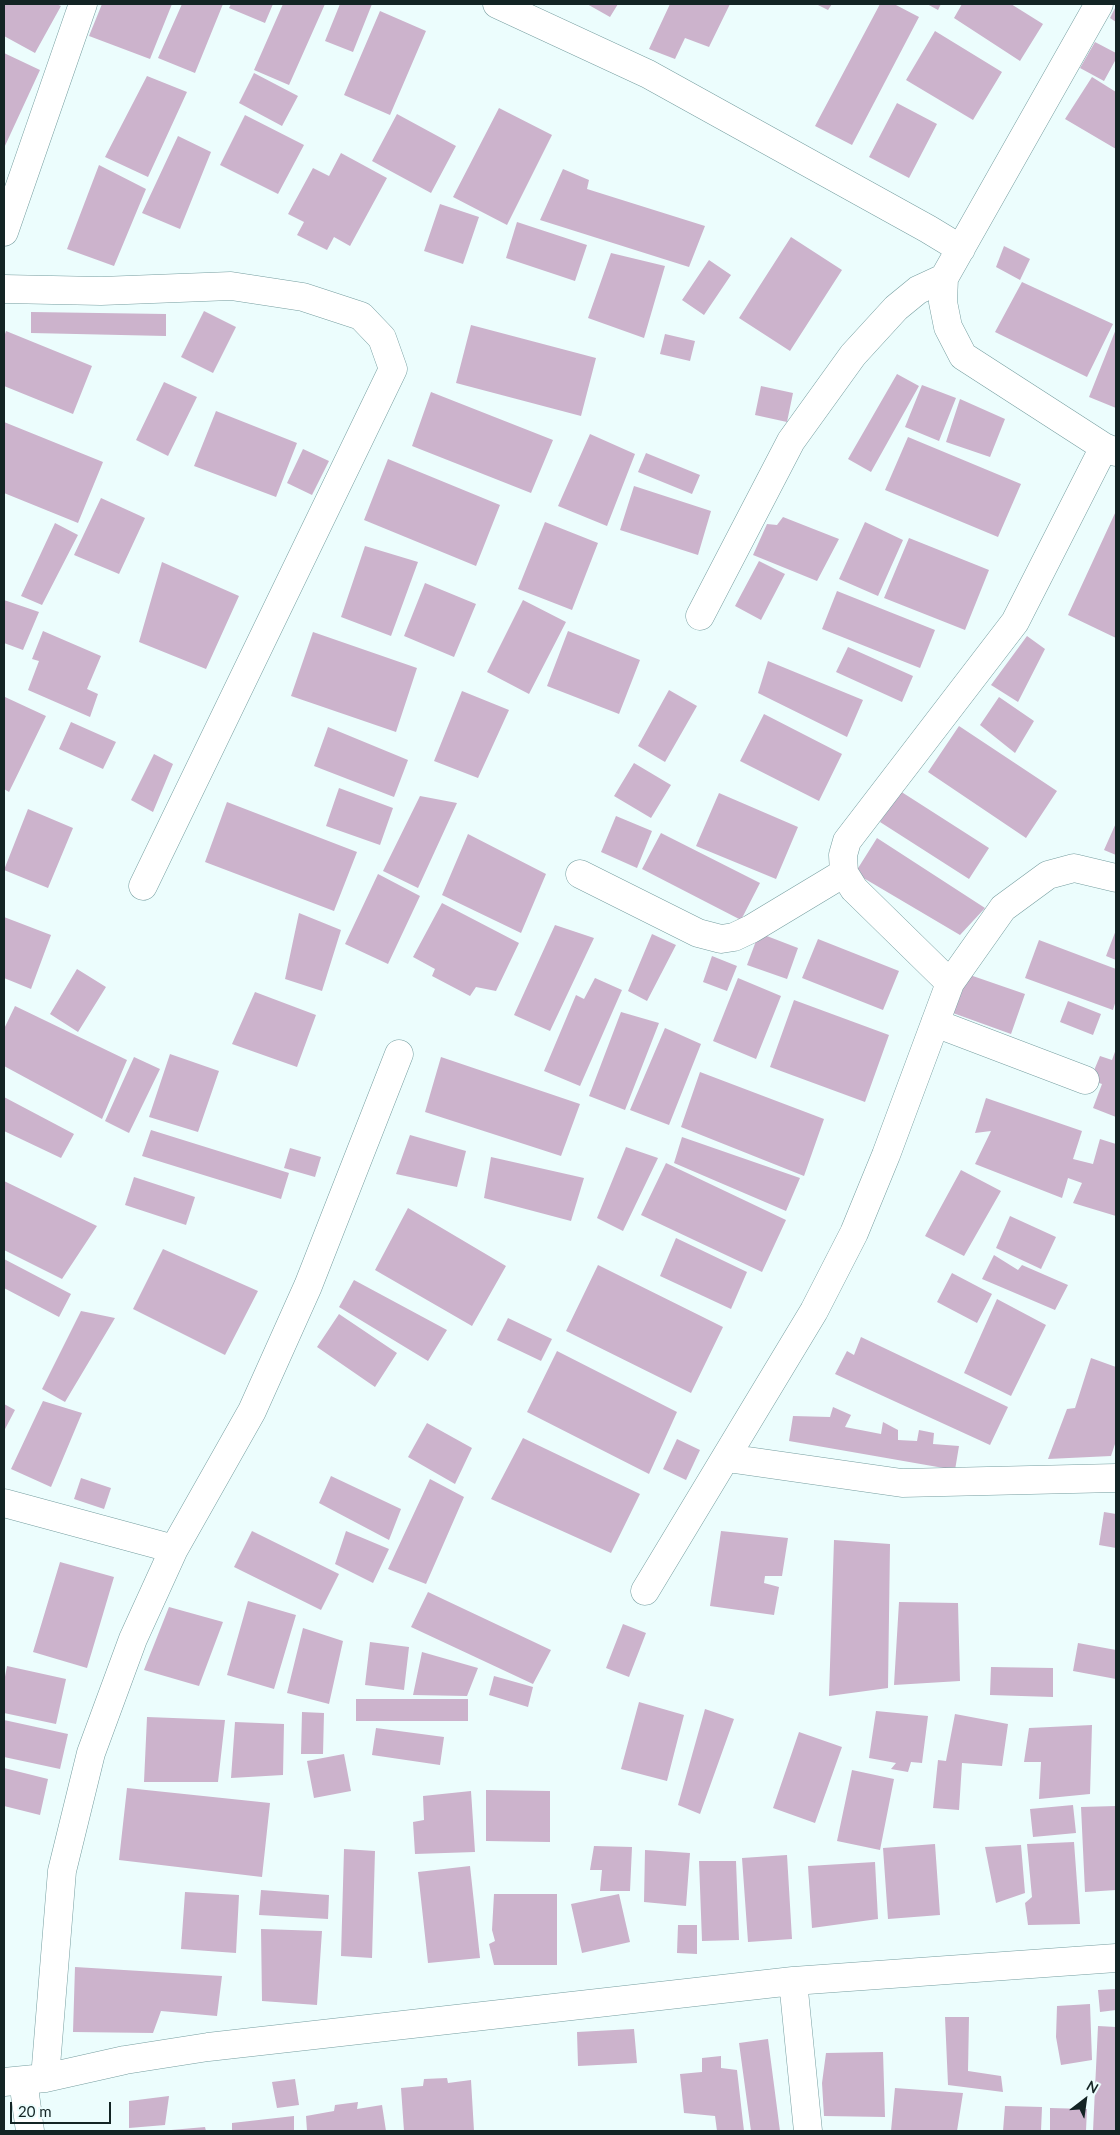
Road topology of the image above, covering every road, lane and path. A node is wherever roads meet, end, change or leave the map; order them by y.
1 (83, 4) edge
2 (496, 4) edge
3 (1099, 4) edge
4 (4, 232) edge
5 (961, 249) junction
6 (944, 278) junction
7 (4, 288) edge
8 (1110, 450) edge
9 (700, 616) dead end
10 (844, 873) junction
11 (580, 874) dead end
12 (1116, 878) edge
13 (143, 886) dead end
14 (950, 983) junction
15 (935, 1024) junction
16 (399, 1054) dead end
17 (1085, 1080) dead end
18 (727, 1458) junction
19 (1116, 1478) edge
20 (4, 1503) edge
21 (174, 1549) junction
22 (645, 1591) dead end
23 (1116, 1958) edge
24 (793, 1981) junction
25 (24, 2080) edge
26 (30, 2131) edge
27 (808, 2131) edge

1 - 4 street
2 - 5 street
3 - 5 street
5 - 6 street
6 - 8 street
6 - 9 street
7 - 13 street
8 - 10 street
10 - 11 street
10 - 14 street
12 - 14 street
14 - 15 street
15 - 17 street
15 - 18 street
16 - 21 street
18 - 19 street
18 - 22 street
20 - 21 street
21 - 25 street
23 - 24 street
24 - 25 street
24 - 27 street
25 - 26 street

